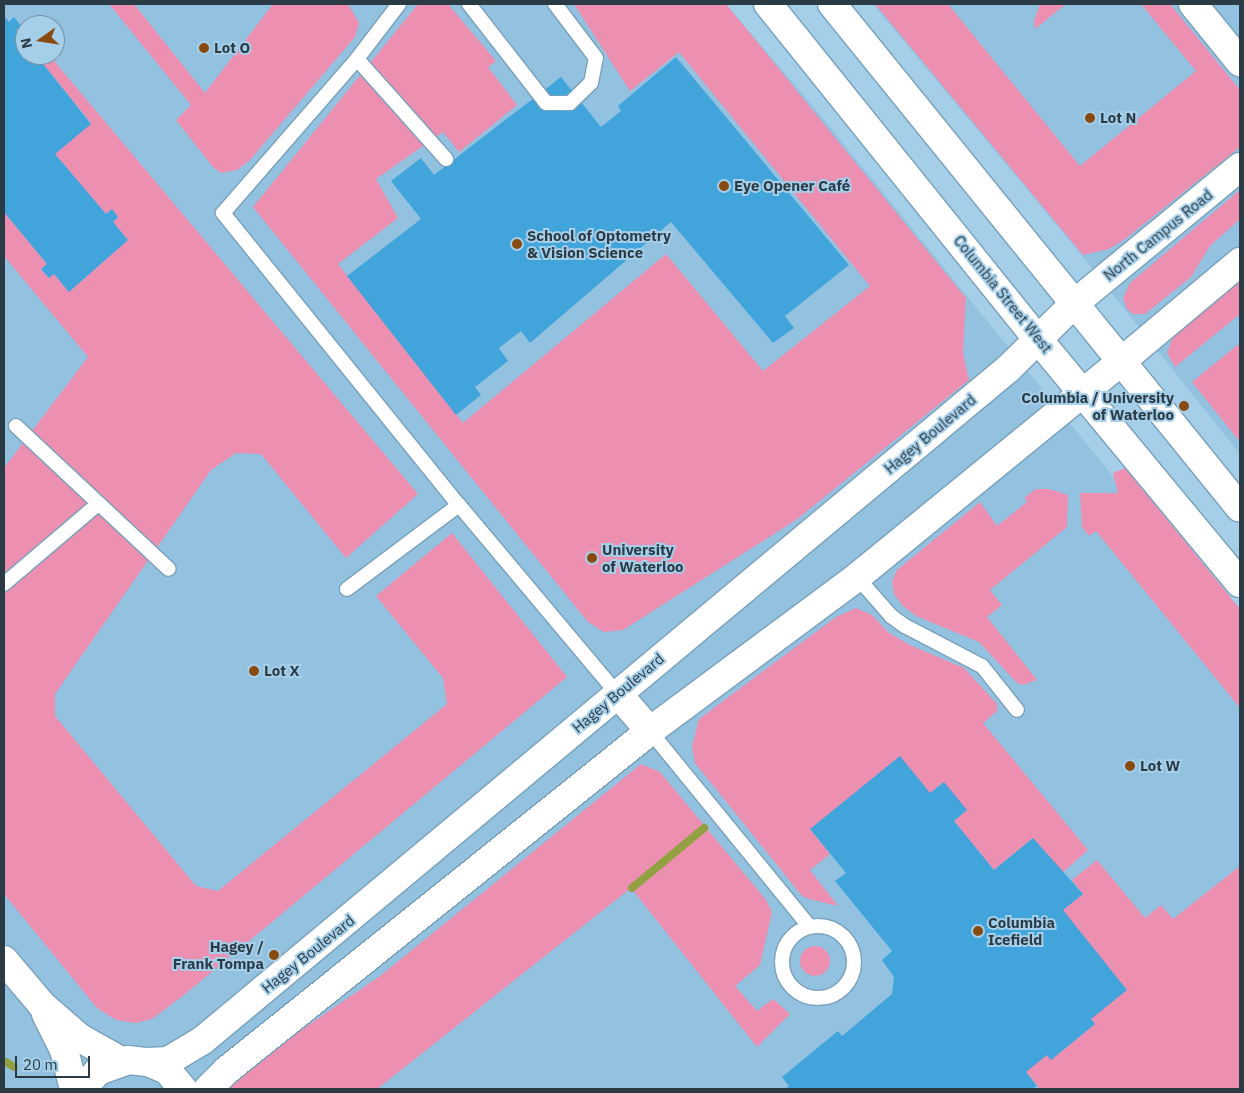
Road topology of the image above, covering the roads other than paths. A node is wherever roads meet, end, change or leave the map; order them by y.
1 (399, 4) edge
2 (469, 4) edge
3 (555, 4) edge
4 (768, 4) edge
5 (832, 4) edge
6 (1193, 4) edge
7 (358, 59) junction
8 (1240, 62) edge
9 (446, 159) dead end
10 (1240, 168) edge
11 (1240, 262) edge
12 (1075, 303) junction
13 (1037, 338) junction
14 (1123, 360) junction
15 (1084, 394) junction
16 (16, 426) dead end
17 (98, 504) junction
18 (459, 505) junction
19 (1240, 508) edge
20 (169, 570) dead end
21 (857, 577) junction
22 (1240, 583) edge
23 (4, 584) edge
24 (347, 589) dead end
25 (617, 692) junction
26 (1017, 710) dead end
27 (650, 731) junction
28 (809, 926) junction
29 (4, 960) edge
30 (42, 1005) junction
31 (121, 1061) junction
32 (148, 1062) junction
33 (74, 1089) edge
34 (82, 1089) edge
35 (183, 1089) edge
36 (208, 1089) edge

1 - 7 lane
2 - 3 lane
4 - 13 street, Columbia Street West
5 - 12 street
6 - 8 street
7 - 9 lane
7 - 18 lane
10 - 12 street, North Campus Road
11 - 14 street
12 - 13 street, Hagey Boulevard
12 - 14 street
13 - 15 street, Columbia Street West
13 - 25 street, Hagey Boulevard
14 - 15 street
14 - 19 street
15 - 21 street
15 - 22 street, Columbia Street West
16 - 17 lane
17 - 20 lane
17 - 23 lane
18 - 24 lane
18 - 25 lane
21 - 26 lane
21 - 27 street
25 - 27 street
25 - 32 street, Hagey Boulevard
27 - 28 lane
27 - 36 street
28 - 28 lane
29 - 30 street
30 - 31 street
30 - 33 street
31 - 32 street
31 - 34 street
32 - 35 street

